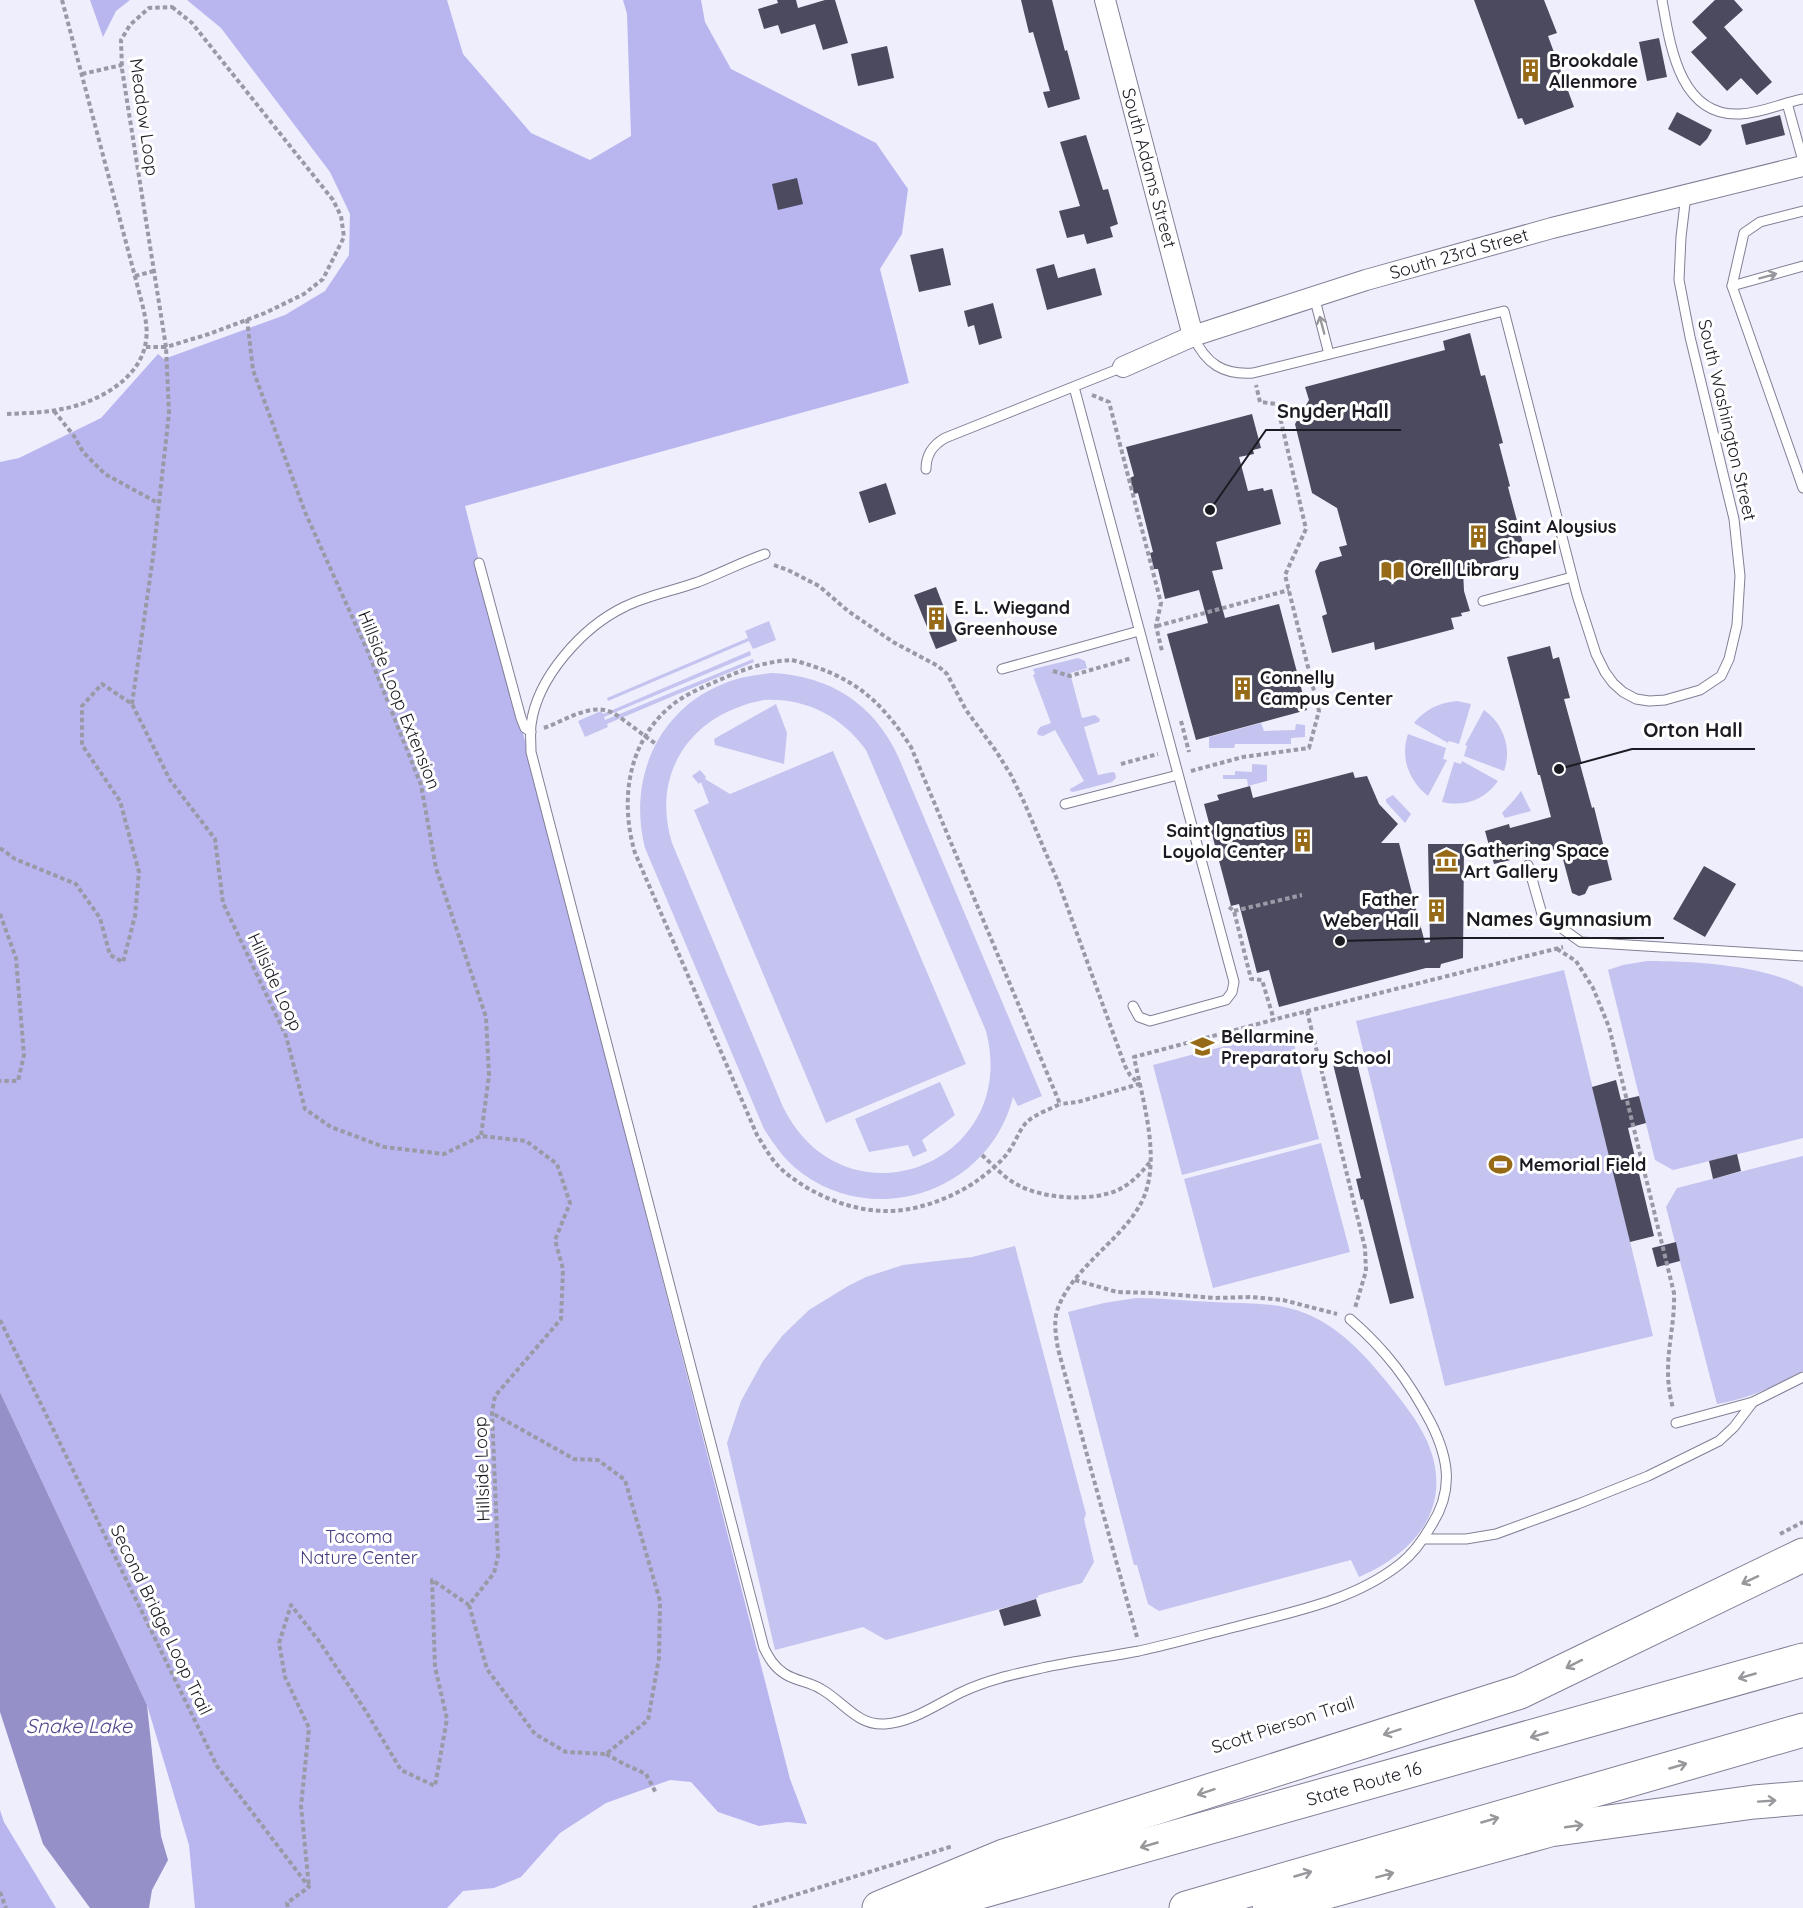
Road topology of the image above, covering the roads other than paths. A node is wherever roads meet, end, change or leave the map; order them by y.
1 (1105, 0) edge
2 (1662, 0) edge
3 (1803, 99) edge
4 (1787, 103) junction
5 (1803, 164) edge
6 (1686, 195) junction
7 (1803, 211) edge
8 (1803, 266) edge
9 (1732, 286) junction
10 (1314, 296) junction
11 (1193, 336) junction
12 (1329, 354) junction
13 (1123, 367) joint
14 (1074, 387) junction
15 (926, 469) dead end
16 (1803, 488) edge
17 (765, 554) dead end
18 (479, 563) dead end
19 (1572, 577) junction
20 (1483, 601) dead end
21 (1140, 631) junction
22 (1002, 669) dead end
23 (531, 732) junction
24 (1178, 774) junction
25 (1065, 804) dead end
26 (1528, 865) dead end
27 (1803, 957) edge
28 (1133, 1006) dead end
29 (1350, 1319) road end
30 (1803, 1377) edge
31 (1753, 1402) junction
32 (1676, 1423) road end
33 (1423, 1539) junction
34 (1803, 1555) edge
35 (1803, 1660) edge
36 (1803, 1730) edge
37 (1803, 1798) edge
38 (879, 1908) edge
39 (924, 1908) edge
40 (1186, 1908) edge
41 (1247, 1908) edge

1 - 11 street, South Adams Street
2 - 4 lane
3 - 4 lane
4 - 5 lane
5 - 6 street, South 23rd Street
6 - 10 street, South 23rd Street
6 - 19 lane, South Washington Street
7 - 9 lane
9 -> 8 lane
9 - 16 lane
10 - 11 street, South 23rd Street
12 -> 10 lane
11 - 12 lane
11 - 13 street, South 23rd Street
12 - 19 lane, South Washington Street
13 - 14 lane
14 - 15 lane
14 - 21 lane
17 - 23 lane
18 - 23 lane
19 - 20 lane
21 - 22 lane
21 - 24 lane
23 - 33 lane
24 - 25 lane
24 - 28 lane
26 - 27 lane
29 - 33 lane
30 - 31 lane
31 - 32 lane
31 - 33 lane
34 -> 38 highway
35 -> 39 highway, State Route 16
40 -> 36 highway
41 -> 37 highway

